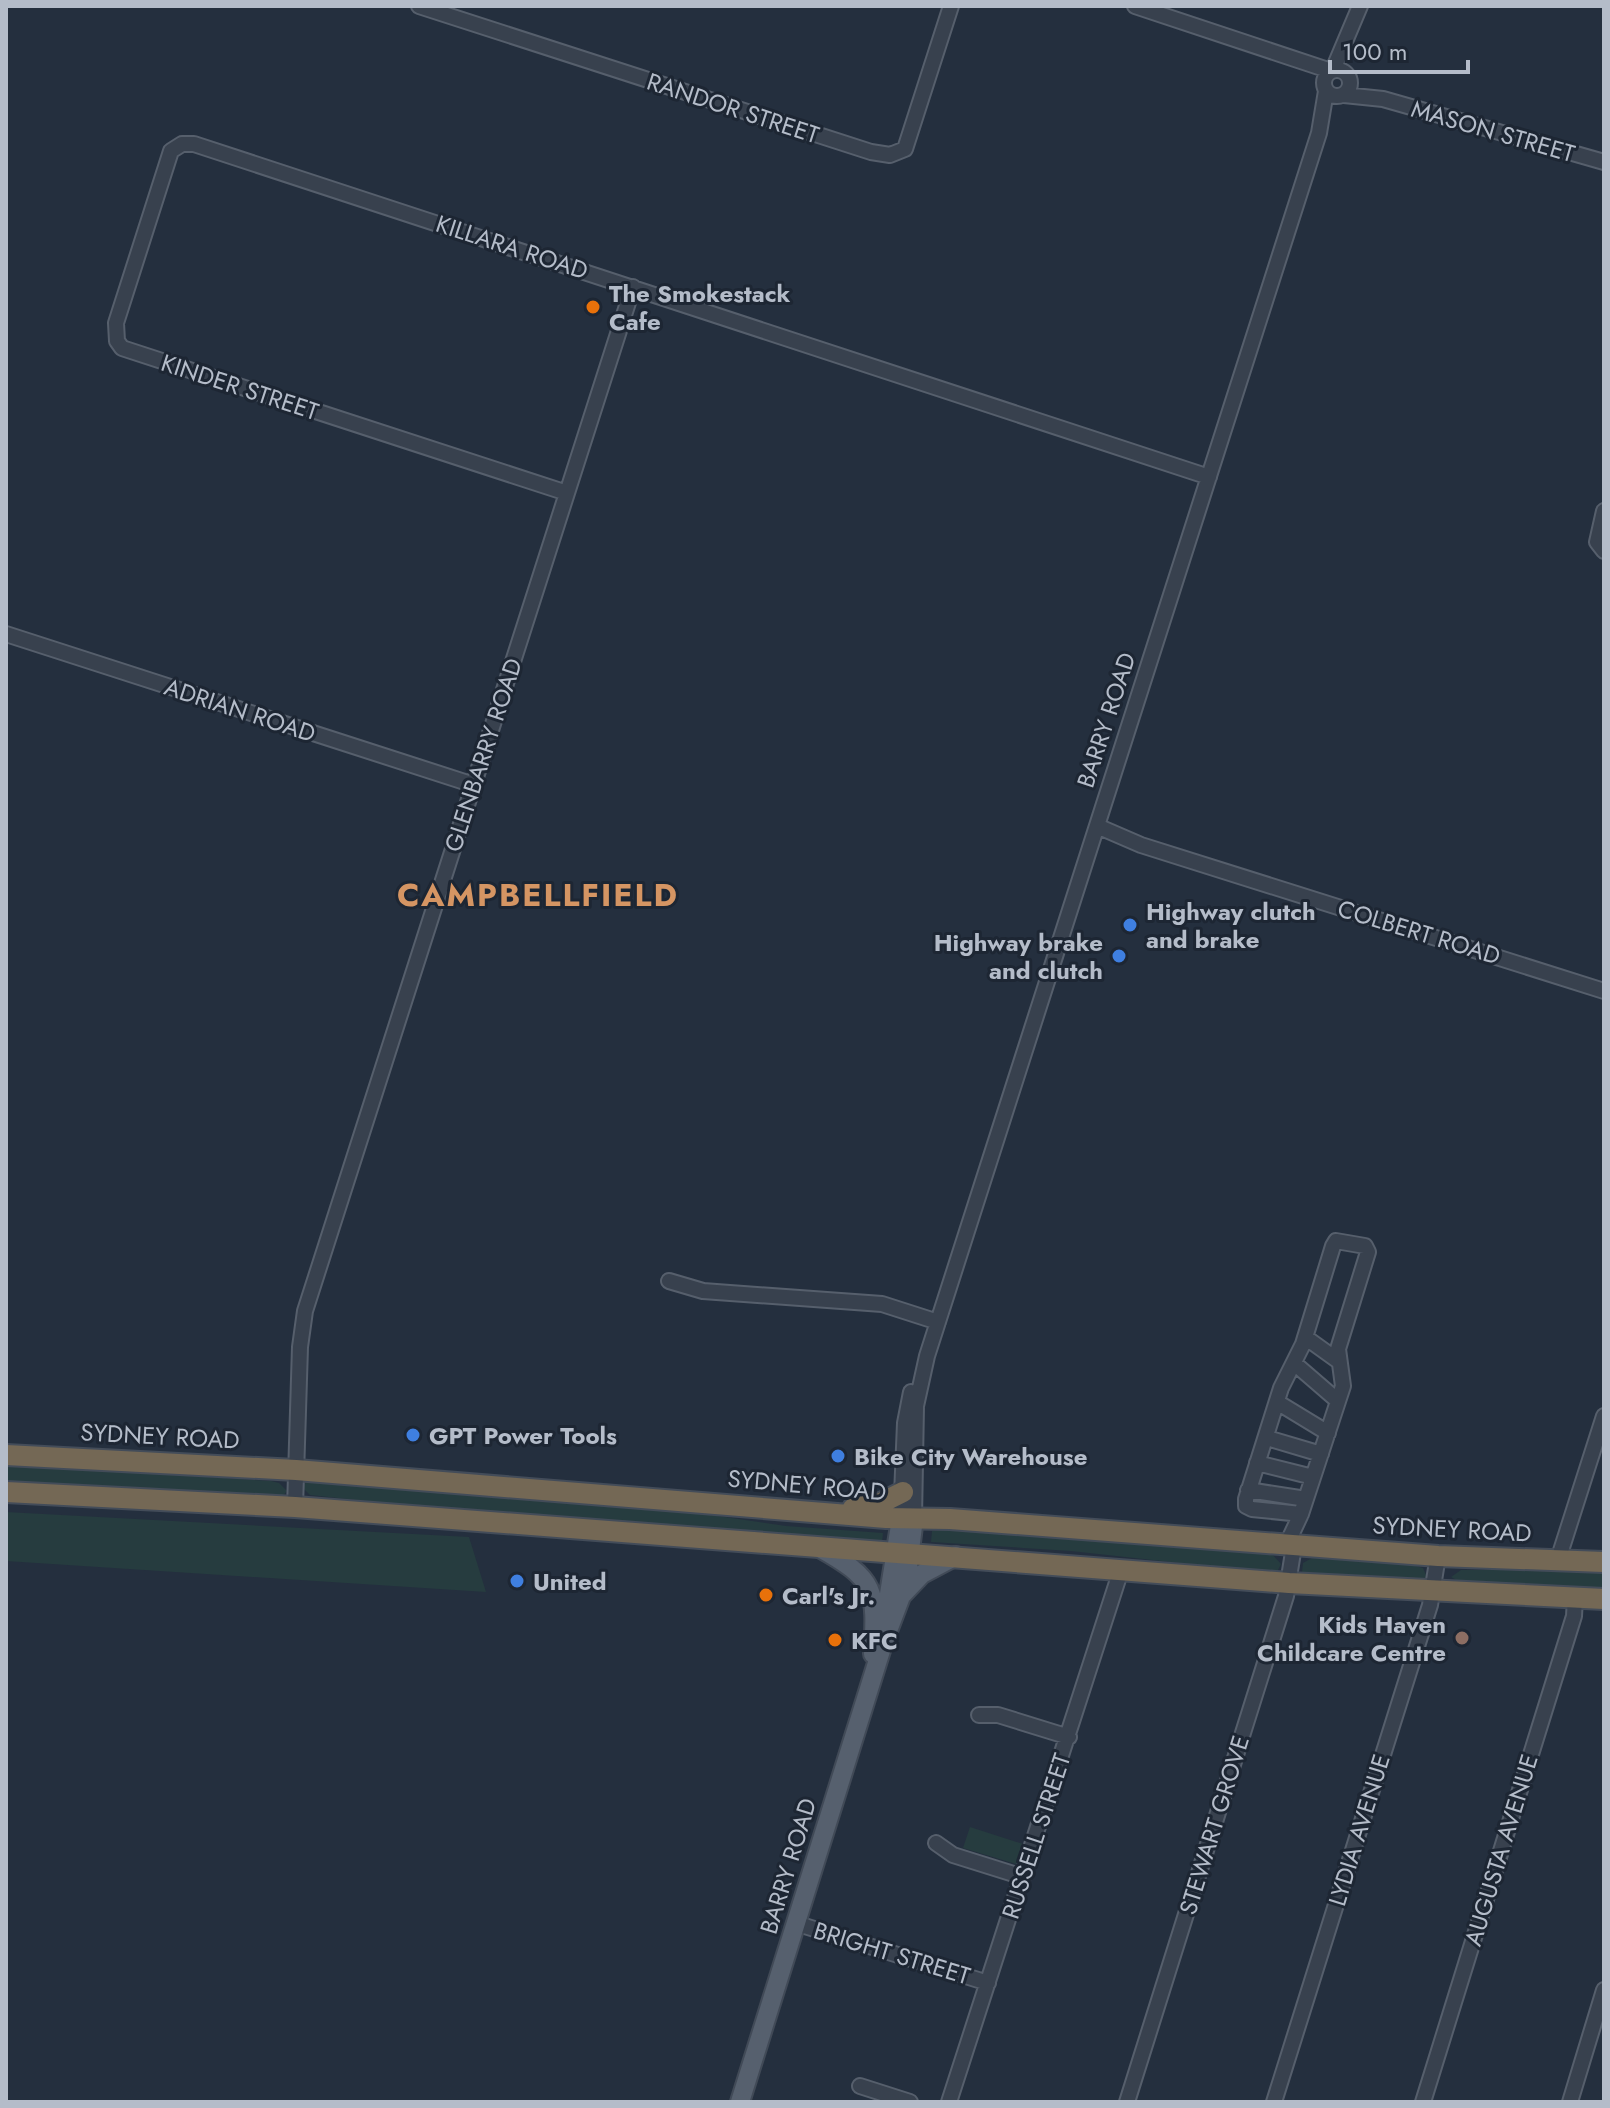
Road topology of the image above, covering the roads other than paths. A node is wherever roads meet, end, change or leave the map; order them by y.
1 (419, 6) edge
2 (951, 6) edge
3 (1135, 6) edge
4 (1358, 13) edge
5 (1281, 55) junction
6 (1332, 71) junction
7 (1349, 78) junction
8 (1334, 92) junction
9 (1383, 99) junction
10 (179, 145) joint
11 (1604, 162) edge
12 (633, 287) junction
13 (1209, 477) junction
14 (567, 493) junction
15 (1604, 511) edge
16 (1604, 551) edge
17 (6, 634) edge
18 (474, 785) junction
19 (1095, 831) junction
20 (1604, 991) edge
21 (669, 1281) dead end
22 (938, 1322) junction
23 (1305, 1337) junction
24 (927, 1356) junction
25 (1337, 1360) junction
26 (1294, 1363) junction
27 (1338, 1401) junction
28 (1277, 1402) junction
29 (1604, 1416) edge
30 (1328, 1433) junction
31 (1267, 1438) junction
32 (1321, 1454) junction
33 (6, 1455) edge
34 (1257, 1463) junction
35 (296, 1470) junction
36 (1313, 1477) junction
37 (1248, 1490) junction
38 (6, 1492) edge
39 (903, 1492) junction
40 (1306, 1499) junction
41 (295, 1507) junction
42 (826, 1513) junction
43 (1301, 1514) junction
44 (908, 1519) junction
45 (817, 1546) junction
46 (1290, 1546) junction
47 (904, 1553) junction
48 (956, 1556) junction
49 (1438, 1556) junction
50 (1558, 1560) junction
51 (1604, 1562) edge
52 (1121, 1570) junction
53 (1289, 1583) junction
54 (1433, 1593) junction
55 (902, 1595) junction
56 (1575, 1598) junction
57 (1604, 1599) edge
58 (883, 1644) junction
59 (872, 1677) junction
60 (979, 1715) dead end
61 (1069, 1737) junction
62 (936, 1843) dead end
63 (1023, 1877) junction
64 (795, 1923) junction
65 (988, 1983) junction
66 (1604, 1990) edge
67 (860, 2086) dead end
68 (740, 2102) edge
69 (910, 2102) edge
70 (949, 2102) edge
71 (1127, 2102) edge
72 (1274, 2102) edge
73 (1423, 2102) edge
74 (1570, 2102) edge

1 - 2 street, RANDOR STREET
3 - 5 street
4 - 6 street
4 - 7 street
5 - 6 street
5 - 8 street
6 - 7 street, MASON STREET
6 - 8 street
7 - 8 street
7 - 9 street, MASON STREET
8 - 9 street, MASON STREET
8 - 13 street, BARRY ROAD
9 - 11 street, MASON STREET
10 - 12 street, KILLARA ROAD
10 - 14 street, KINDER STREET
12 - 13 street, KILLARA ROAD
12 - 14 street, GLENBARRY ROAD
13 - 19 street, BARRY ROAD
14 - 18 street, GLENBARRY ROAD
15 - 16 street
17 - 18 street, ADRIAN ROAD
18 - 35 street, GLENBARRY ROAD
19 - 20 street, COLBERT ROAD
19 - 22 street, BARRY ROAD
21 - 22 street
22 - 24 street, BARRY ROAD
23 - 25 street
23 - 25 street, STEWART GROVE
23 - 26 street
24 - 39 street, BARRY ROAD
24 - 44 street, BARRY ROAD
25 - 27 street, STEWART GROVE
26 - 27 street
26 - 28 street
27 - 30 street, STEWART GROVE
28 - 30 street
28 - 31 street
29 - 50 street
30 - 32 street, STEWART GROVE
31 - 32 street
31 - 34 street
32 - 36 street, STEWART GROVE
33 - 35 highway, SYDNEY ROAD
34 - 36 street
34 - 37 street
35 - 41 street, GLENBARRY ROAD
35 - 42 highway, SYDNEY ROAD
36 - 40 street, STEWART GROVE
37 - 40 street
37 - 43 street
38 - 41 highway
39 - 42 highway
39 - 44 street, BARRY ROAD
40 - 43 street, STEWART GROVE
41 - 45 highway
42 - 44 highway, SYDNEY ROAD
43 - 46 street, STEWART GROVE
44 - 46 highway, SYDNEY ROAD
44 - 47 main road, BARRY ROAD
45 - 47 highway
45 - 59 main road
46 - 49 highway, SYDNEY ROAD
46 - 53 street, STEWART GROVE
47 - 48 highway
47 - 55 main road, BARRY ROAD
47 - 58 main road, BARRY ROAD
48 - 52 highway
48 - 55 main road
49 - 50 highway, SYDNEY ROAD
49 - 54 street, LYDIA AVENUE
50 - 51 highway, SYDNEY ROAD
52 - 53 highway
52 - 61 street, RUSSELL STREET
53 - 54 highway
53 - 71 street, STEWART GROVE
54 - 56 highway
54 - 72 street, LYDIA AVENUE
55 - 58 main road, BARRY ROAD
56 - 57 highway
56 - 73 street, AUGUSTA AVENUE
58 - 59 main road, BARRY ROAD
59 - 64 main road, BARRY ROAD
60 - 61 street
61 - 63 street, RUSSELL STREET
62 - 63 street
63 - 65 street, RUSSELL STREET
64 - 65 street, BRIGHT STREET
64 - 68 main road, BARRY ROAD
65 - 70 street, RUSSELL STREET
66 - 74 street
67 - 69 street

